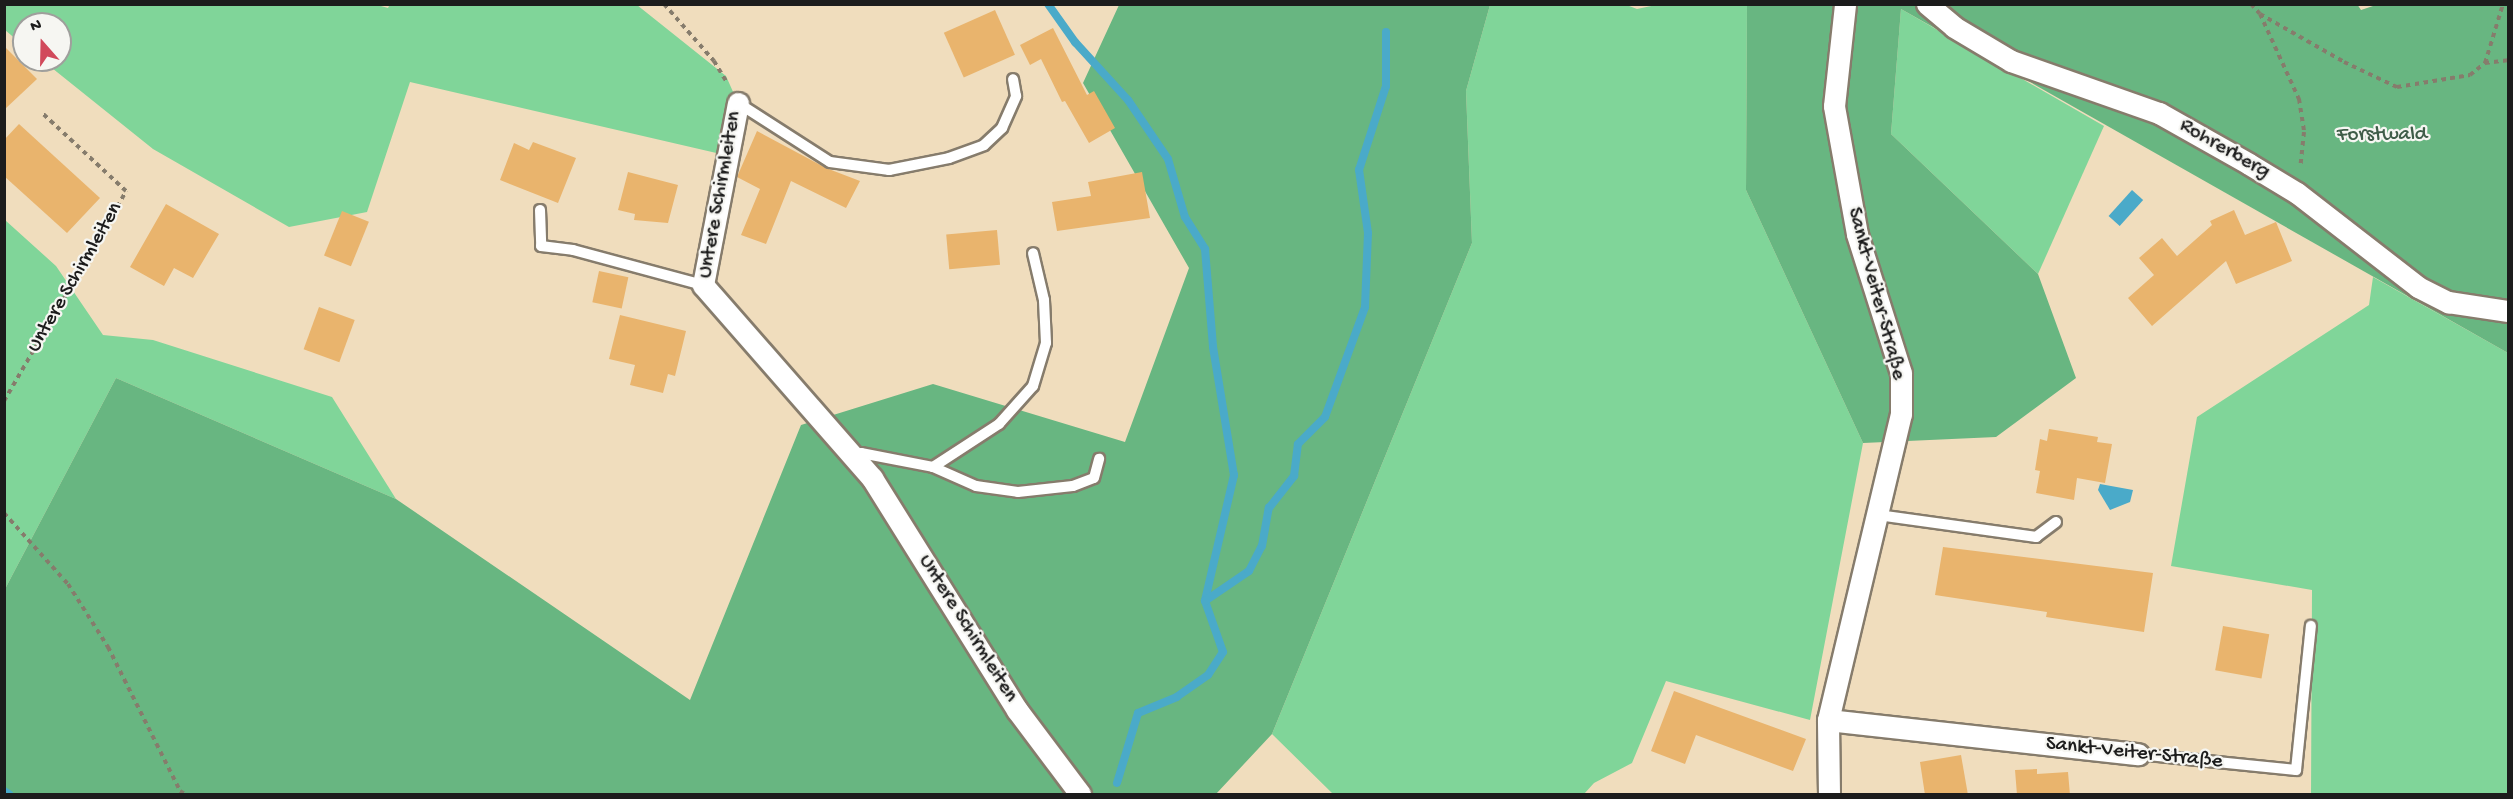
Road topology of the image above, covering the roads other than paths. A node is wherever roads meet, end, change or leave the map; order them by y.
1 (1845, 4) edge
2 (1927, 4) edge
3 (1013, 79) dead end
4 (738, 103) joint
5 (540, 210) dead end
6 (1033, 253) dead end
7 (704, 285) junction
8 (2508, 311) edge
9 (1099, 459) dead end
10 (857, 461) junction
11 (933, 467) junction
12 (1878, 515) junction
13 (2056, 522) dead end
14 (2311, 626) dead end
15 (1828, 720) junction
16 (2138, 754) joint
17 (1080, 795) edge
18 (1829, 795) edge

1 - 12 street, Sankt-Veiter-Straße
2 - 8 street, Rohrerberg
3 - 4 lane
4 - 7 street, Untere Schirmleiten
5 - 7 lane
6 - 11 lane
7 - 10 street, Untere Schirmleiten
9 - 11 lane
10 - 11 lane
10 - 17 street, Untere Schirmleiten
12 - 13 lane
12 - 15 street, Sankt-Veiter-Straße
14 - 16 lane, Sankt-Veiter-Straße
15 - 16 street, Sankt-Veiter-Straße
15 - 18 street, Sankt-Veiter-Straße

